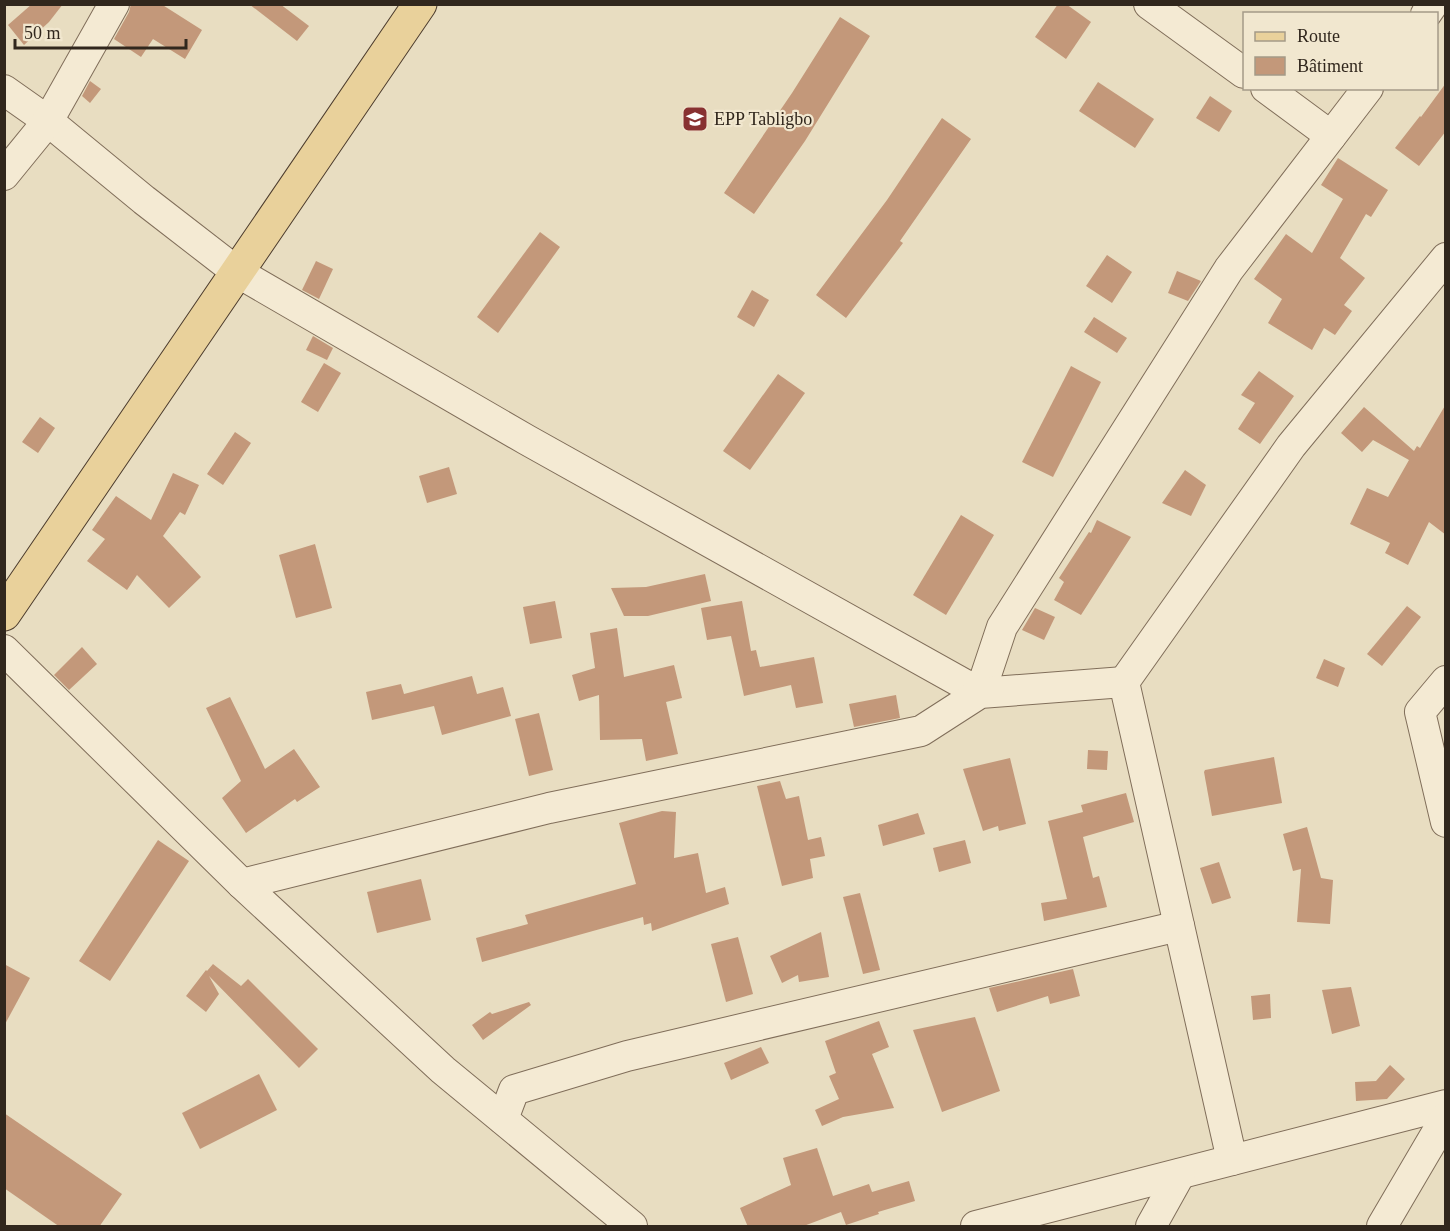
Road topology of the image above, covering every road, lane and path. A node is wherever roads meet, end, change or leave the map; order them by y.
1 (114, 4) edge
2 (420, 4) edge
3 (1149, 4) edge
4 (1243, 72) edge
5 (4, 90) edge
6 (1269, 90) edge
7 (1366, 90) edge
8 (48, 121) junction
9 (1331, 136) junction
10 (4, 175) edge
11 (1446, 258) edge
12 (237, 272) junction
13 (4, 614) edge
14 (4, 650) edge
15 (1446, 681) edge
16 (1125, 682) junction
17 (980, 693) junction
18 (1446, 822) edge
19 (242, 884) junction
20 (1179, 926) junction
21 (1446, 1106) edge
22 (1446, 1117) edge
23 (503, 1119) junction
24 (1232, 1160) junction
25 (1179, 1174) junction
26 (632, 1227) edge
27 (976, 1227) edge
28 (1151, 1227) edge
29 (1382, 1227) edge

1 - 8 street
2 - 12 main road
3 - 4 street
5 - 8 street
6 - 9 street
7 - 9 street
8 - 10 street
8 - 12 street
9 - 17 street
11 - 16 street
12 - 13 main road
12 - 17 street
14 - 19 street
15 - 18 street
16 - 17 street
16 - 20 street
17 - 19 street
19 - 23 street
20 - 23 street
20 - 24 street
21 - 24 street
22 - 29 street
23 - 26 street
24 - 25 street
25 - 27 street
25 - 28 street

